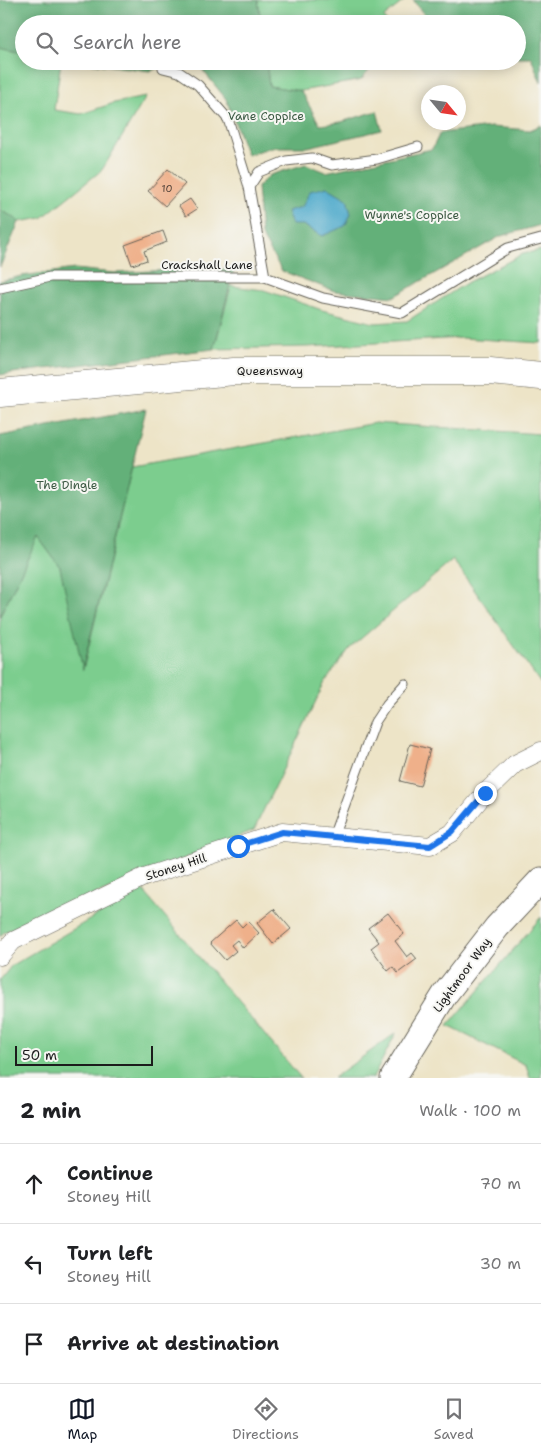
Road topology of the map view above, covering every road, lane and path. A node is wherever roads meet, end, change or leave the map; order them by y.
1 (171, 70) edge
2 (418, 147) dead end
3 (250, 187) junction
4 (541, 239) edge
5 (265, 277) junction
6 (0, 288) edge
7 (541, 376) edge
8 (0, 393) edge
9 (405, 684) dead end
10 (541, 751) edge
11 (333, 837) junction
12 (541, 880) edge
13 (0, 956) edge
14 (392, 1078) edge

1 - 3 lane
2 - 3 lane
3 - 5 lane
4 - 5 lane, Crackshall Lane
5 - 6 lane, Crackshall Lane
7 - 8 main road, Queensway
9 - 11 lane
10 - 11 street, Stoney Hill
11 - 13 street, Stoney Hill
12 - 14 street, Lightmoor Way

